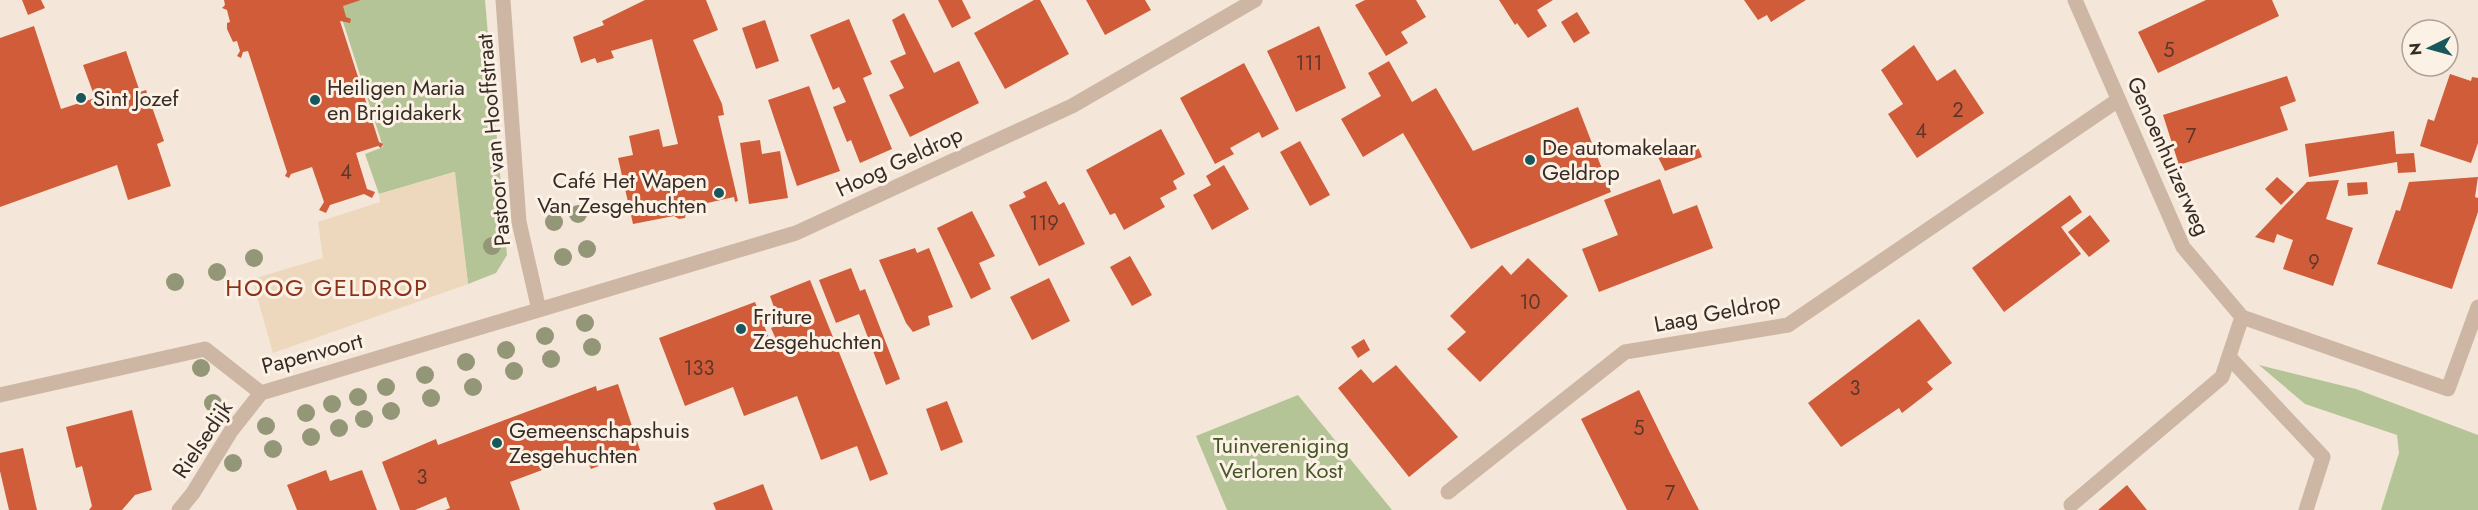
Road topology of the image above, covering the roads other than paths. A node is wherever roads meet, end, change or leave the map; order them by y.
1 (503, 0) edge
2 (1255, 0) edge
3 (2075, 0) edge
4 (2118, 100) junction
5 (2478, 307) edge
6 (540, 310) junction
7 (2242, 317) junction
8 (2229, 357) junction
9 (261, 393) junction
10 (0, 395) edge
11 (1448, 492) dead end
12 (2071, 505) dead end
13 (180, 510) edge
14 (2306, 510) edge

1 - 6 street, Pastoor van Hooffstraat
2 - 6 street, Hoog Geldrop
3 - 4 street, Genoenhuizerweg
4 - 7 street, Genoenhuizerweg
4 - 11 street, Laag Geldrop
5 - 7 street
6 - 9 street, Papenvoort
7 - 8 street
8 - 12 street
8 - 14 street
9 - 10 street, Papenvoort
9 - 13 street, Rielsedijk

